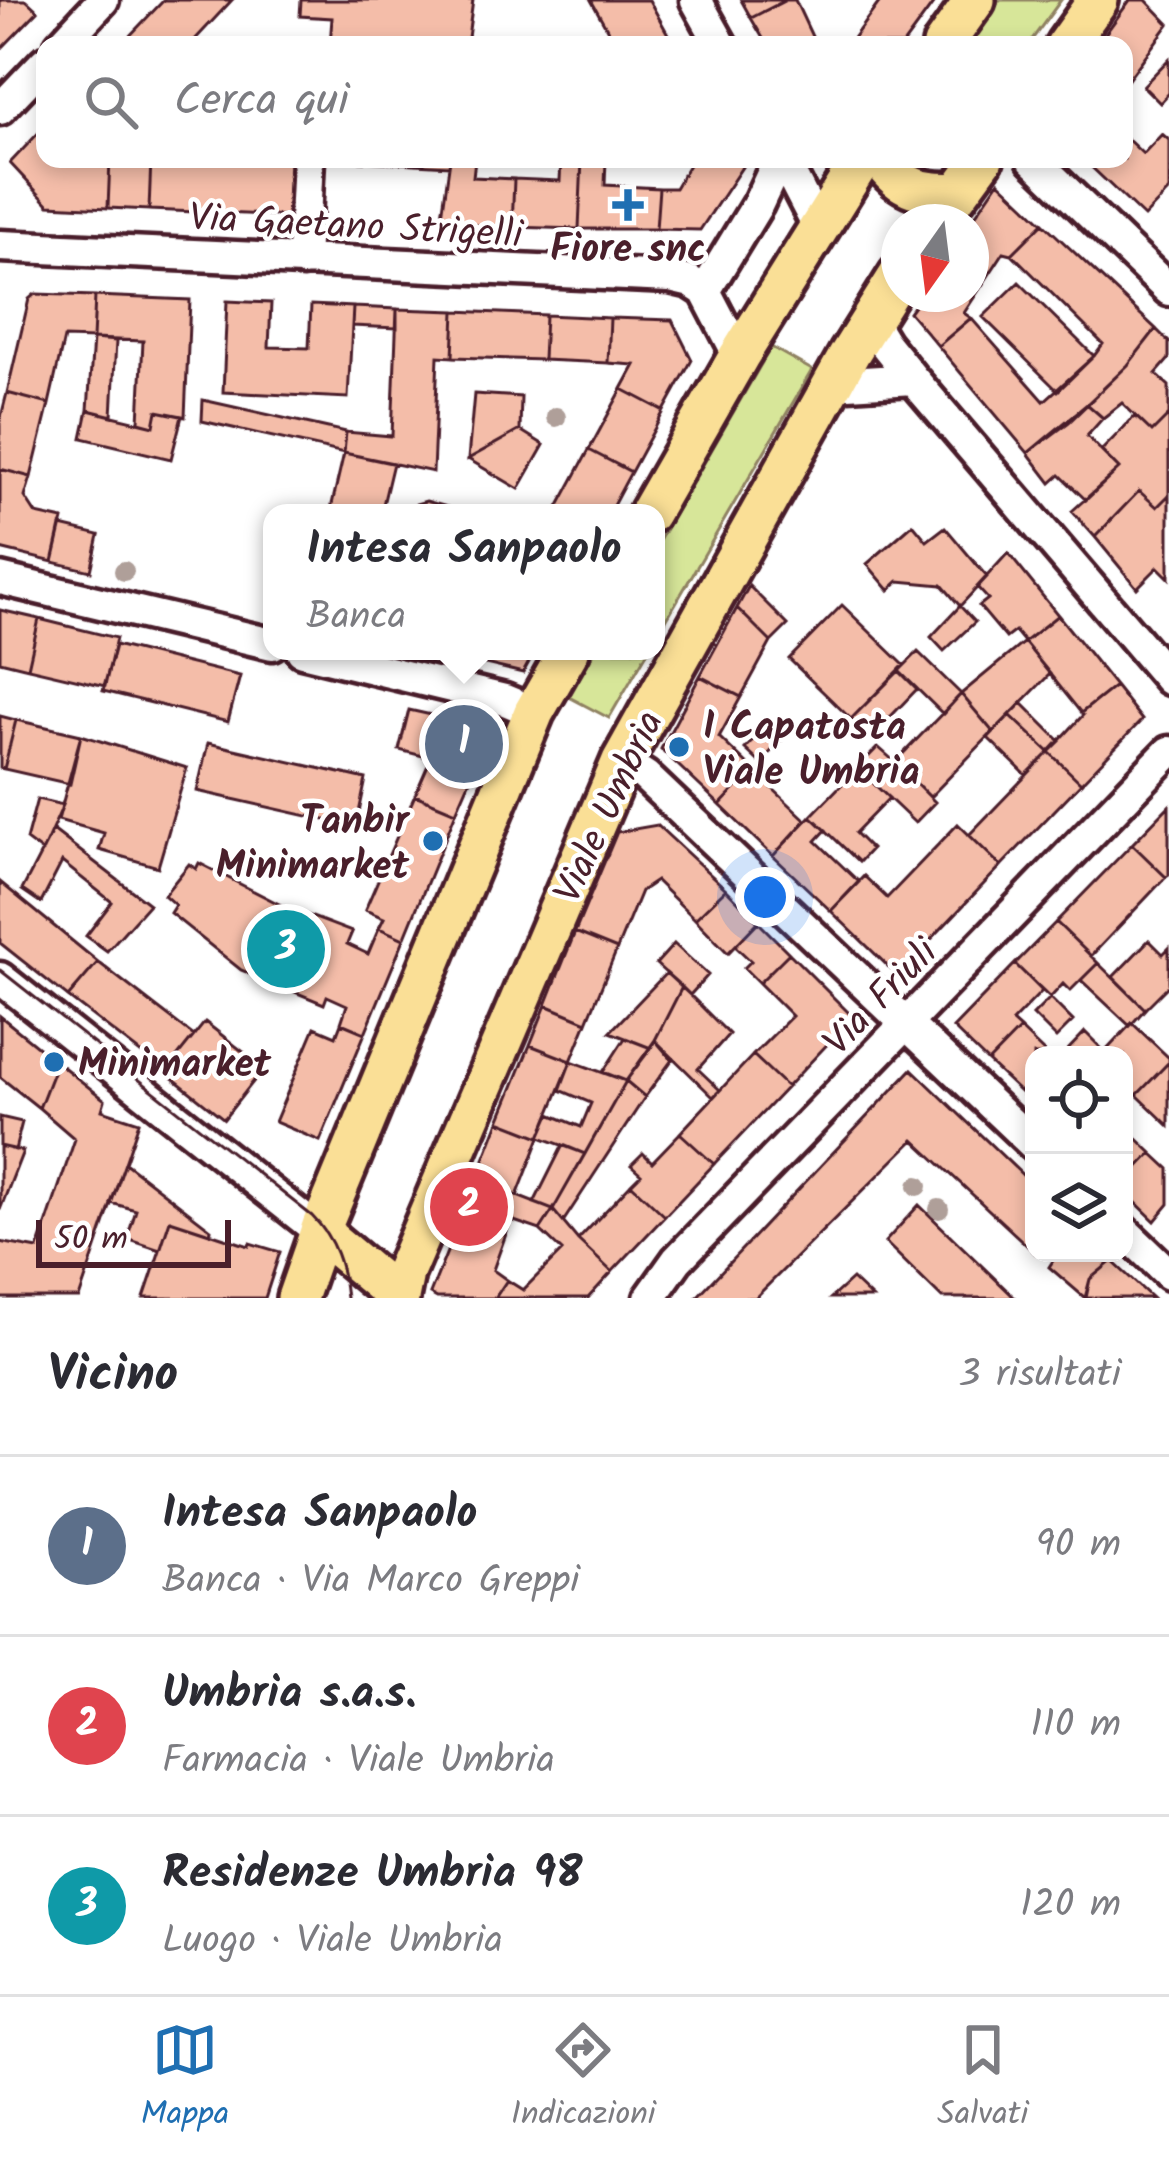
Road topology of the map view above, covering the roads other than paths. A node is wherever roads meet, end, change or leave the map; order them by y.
1 (103, 0) edge
2 (696, 0) edge
3 (975, 0) edge
4 (1098, 0) edge
5 (69, 36) edge
6 (716, 36) edge
7 (949, 36) edge
8 (1072, 36) edge
9 (36, 71) edge
10 (0, 109) edge
11 (308, 168) edge
12 (776, 168) edge
13 (786, 168) edge
14 (856, 168) edge
15 (889, 168) edge
16 (976, 168) edge
17 (1042, 168) edge
18 (945, 204) edge
19 (950, 204) edge
20 (819, 229) junction
21 (0, 245) edge
22 (303, 261) junction
23 (1169, 290) edge
24 (705, 291) junction
25 (881, 302) edge
26 (869, 320) junction
27 (739, 356) junction
28 (913, 379) junction
29 (832, 384) junction
30 (654, 504) edge
31 (0, 579) edge
32 (263, 642) edge
33 (339, 660) edge
34 (564, 660) edge
35 (1169, 679) edge
36 (534, 712) junction
37 (1169, 752) edge
38 (622, 760) junction
39 (0, 978) edge
40 (906, 1024) junction
41 (1025, 1136) edge
42 (320, 1232) junction
43 (1133, 1240) edge
44 (1169, 1274) edge
45 (297, 1298) edge
46 (399, 1298) edge
47 (650, 1298) edge

1 - 5 street
2 - 6 street
3 - 7 main road
4 - 8 main road
9 - 10 street
11 - 22 street
12 - 24 street
13 - 20 street
14 - 20 main road
15 - 18 main road
16 - 19 main road
17 - 23 street
20 - 27 main road
21 - 22 street, Via Gaetano Strigelli
22 - 24 street, Via Gaetano Strigelli
24 - 27 street
25 - 26 main road, Viale Umbria
26 - 28 street
26 - 29 main road, Viale Umbria
27 - 30 main road
28 - 29 street
28 - 35 street
29 - 38 main road, Viale Umbria
31 - 32 street
33 - 36 street
34 - 36 main road
36 - 42 main road
37 - 40 street, Via Friuli
38 - 40 street
38 - 46 main road, Viale Umbria
39 - 42 street
40 - 41 street
40 - 47 street, Via Friuli
42 - 45 main road
42 - 46 main road
43 - 44 street

